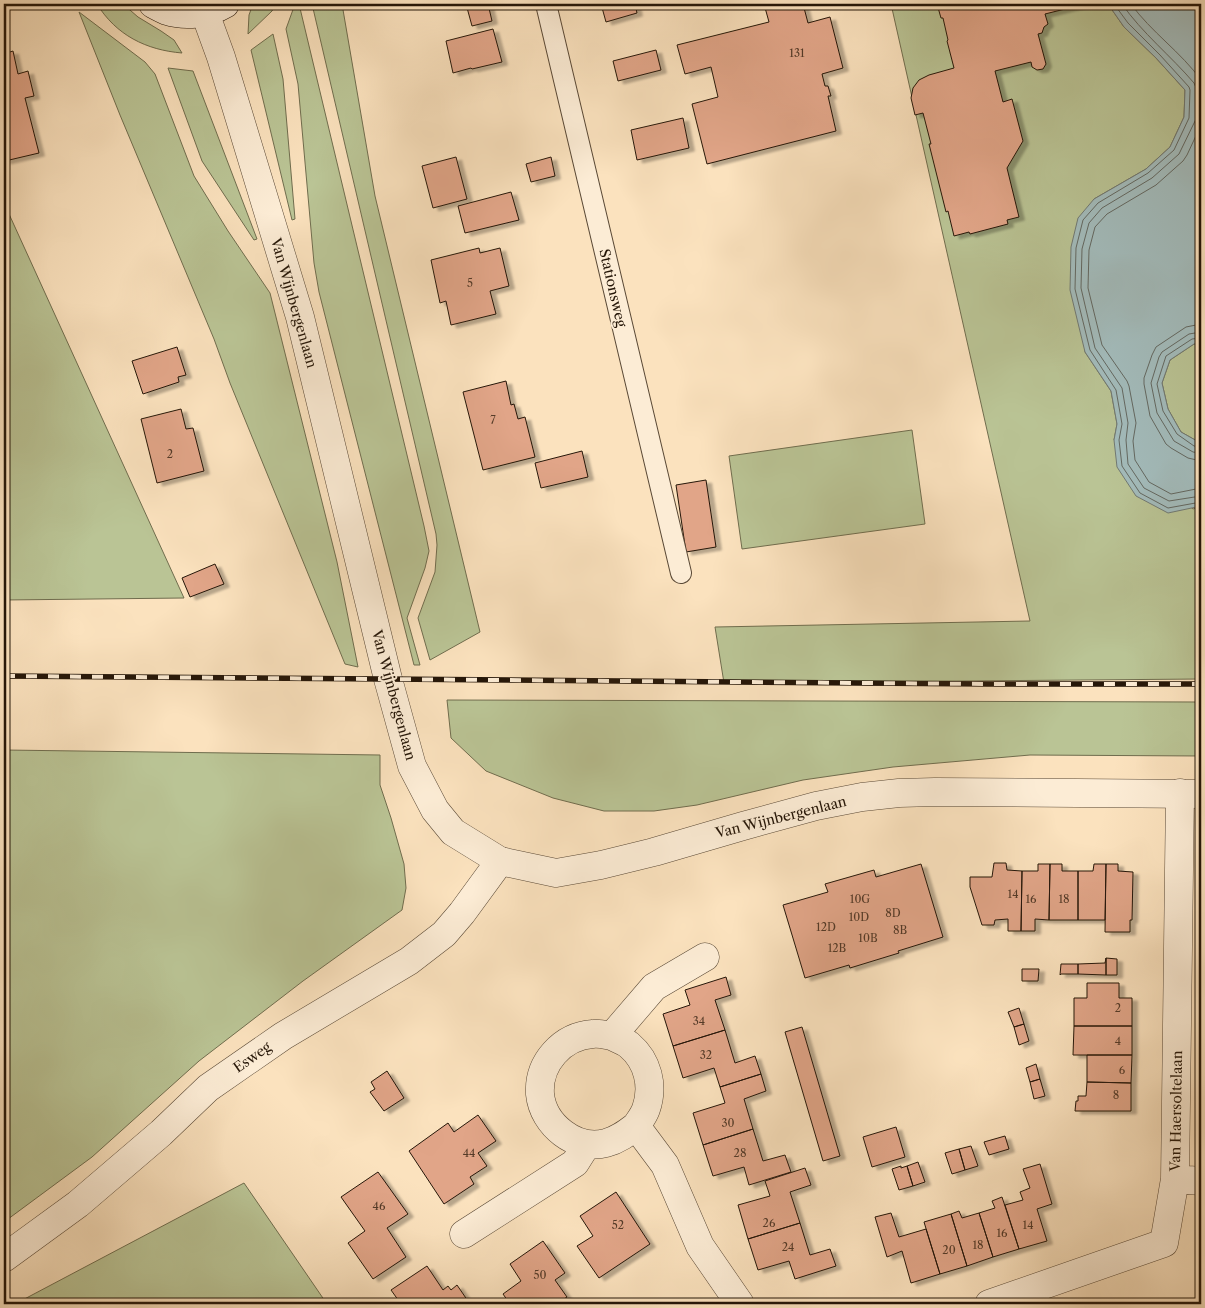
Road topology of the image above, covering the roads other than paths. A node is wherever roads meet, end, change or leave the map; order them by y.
1 (153, 4) edge
2 (546, 4) edge
3 (215, 8) edge
4 (681, 573) dead end
5 (1190, 793) edge
6 (500, 861) junction
7 (705, 957) dead end
8 (612, 1036) junction
9 (636, 1126) junction
10 (586, 1144) junction
11 (1188, 1180) edge
12 (464, 1234) dead end
13 (4, 1258) edge
14 (740, 1304) edge
15 (989, 1304) edge

1 - 3 street
2 - 4 lane, Stationsweg
3 - 6 street, Van Wijnbergenlaan
5 - 6 street, Van Wijnbergenlaan
5 - 11 street, Van Haersoltelaan
6 - 13 street, Esweg
7 - 8 street
8 - 9 street
8 - 10 street
9 - 10 street
9 - 14 street
10 - 12 street
11 - 15 street, Van Haersoltelaan

